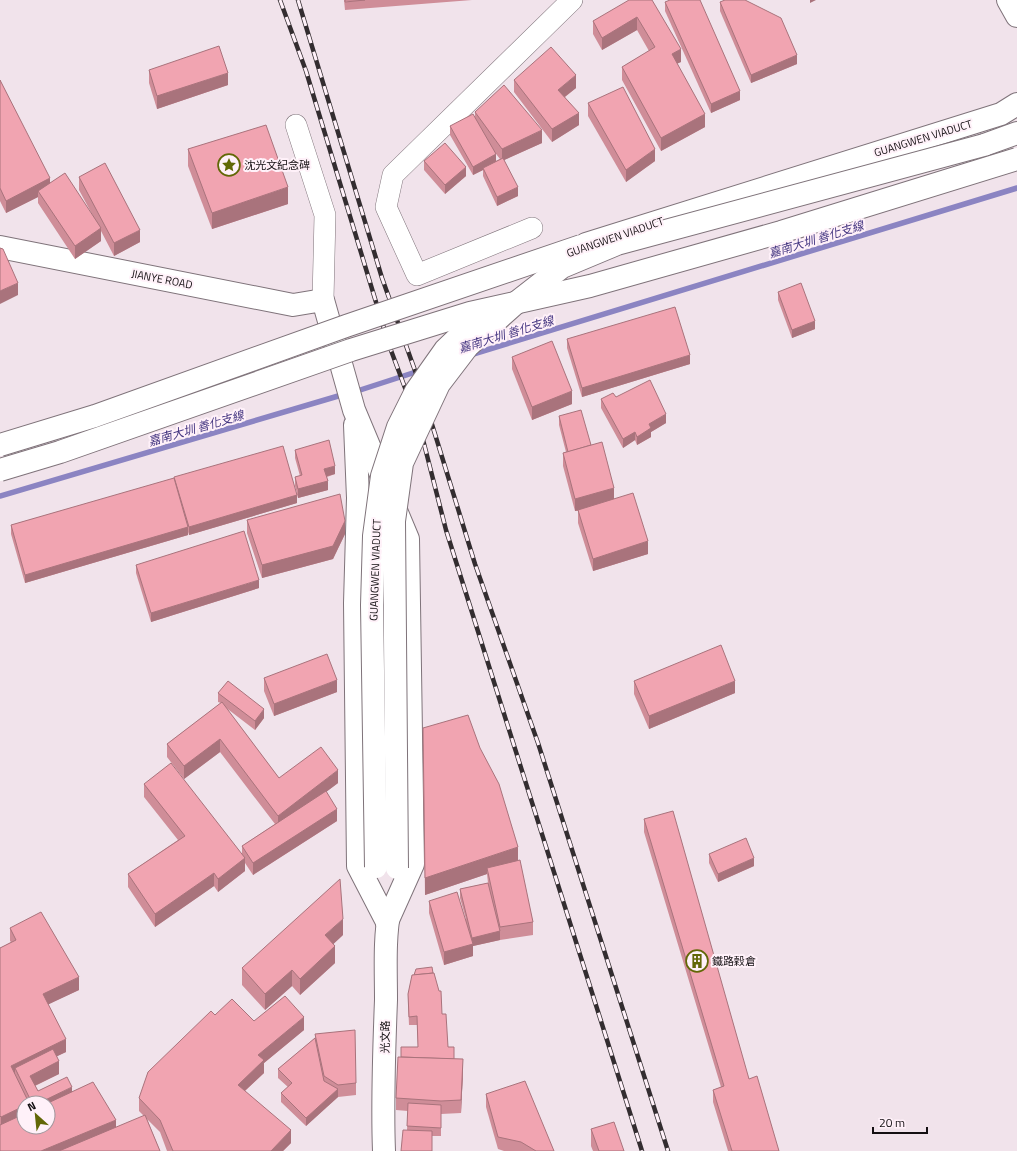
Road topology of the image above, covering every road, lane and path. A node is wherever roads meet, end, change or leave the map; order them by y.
1 (572, 0) edge
2 (1008, 0) edge
3 (1017, 16) edge
4 (1009, 109) edge
5 (296, 124) dead end
6 (1017, 133) edge
7 (1017, 159) edge
8 (532, 228) dead end
9 (586, 244) junction
10 (0, 248) edge
11 (323, 300) junction
12 (354, 410) junction
13 (0, 445) edge
14 (0, 470) edge
15 (386, 487) junction
16 (358, 498) junction
17 (387, 922) junction
18 (384, 1151) edge

1 - 8 street
2 - 3 street
4 - 9 street, GUANGWEN VIADUCT
5 - 11 street
6 - 17 street, GUANGWEN VIADUCT, bridge
7 - 14 street, bridge
9 - 13 street, bridge
9 - 17 street, GUANGWEN VIADUCT, bridge
10 - 11 street, JIANYE ROAD
11 - 12 street
12 - 15 street
12 - 16 street
15 - 16 street
15 - 17 street
16 - 17 street
17 - 18 street, 光文路

